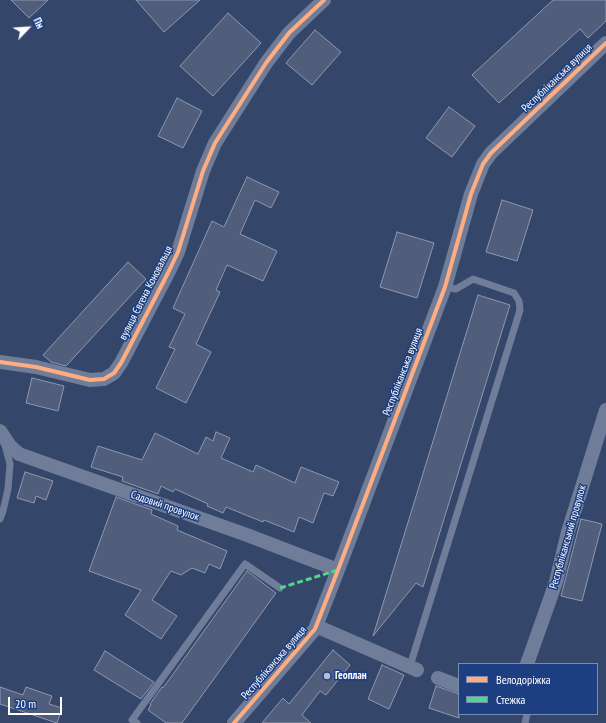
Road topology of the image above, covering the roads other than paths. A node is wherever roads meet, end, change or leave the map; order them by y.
1 (324, 0) edge
2 (606, 44) edge
3 (445, 287) junction
4 (0, 362) edge
5 (606, 410) edge
6 (1, 433) edge
7 (0, 519) edge
8 (338, 570) junction
9 (280, 588) dead end
10 (316, 626) junction
11 (527, 663) edge
12 (414, 668) joint
13 (438, 678) dead end
14 (458, 686) edge
15 (137, 723) edge
16 (234, 723) edge

1 - 4 street, вулиця Євгена Коновальця
2 - 3 street, Республіканська вулиця
3 - 8 street, Республіканська вулиця
3 - 12 lane
5 - 11 street, Республіканський провулок
6 - 7 lane
6 - 8 street, Садовий провулок
8 - 10 street, Республіканська вулиця
9 - 15 lane
10 - 12 street
10 - 16 street, Республіканська вулиця
13 - 14 street

